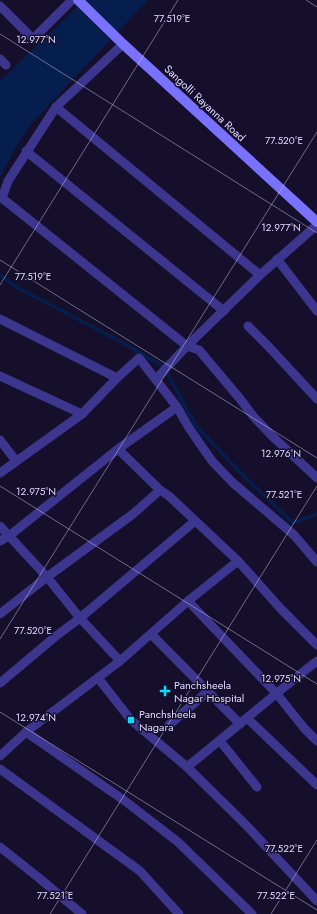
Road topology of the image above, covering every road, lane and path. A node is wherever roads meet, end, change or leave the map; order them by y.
1 (76, 0) edge
2 (0, 6) edge
3 (120, 41) junction
4 (56, 107) junction
5 (26, 151) junction
6 (1, 200) edge
7 (317, 223) edge
8 (278, 259) junction
9 (260, 276) junction
10 (224, 311) junction
11 (317, 311) edge
12 (0, 319) edge
13 (248, 326) dead end
14 (187, 346) junction
15 (0, 376) edge
16 (159, 376) junction
17 (117, 378) junction
18 (317, 399) edge
19 (176, 407) junction
20 (82, 414) junction
21 (0, 440) edge
22 (118, 449) junction
23 (16, 461) junction
24 (0, 473) edge
25 (317, 478) edge
26 (160, 490) junction
27 (195, 521) junction
28 (0, 526) edge
29 (9, 536) junction
30 (0, 541) edge
31 (238, 561) junction
32 (317, 562) edge
33 (47, 577) junction
34 (188, 601) junction
35 (0, 614) edge
36 (80, 618) junction
37 (151, 634) junction
38 (317, 645) edge
39 (120, 661) junction
40 (317, 661) edge
41 (98, 678) junction
42 (0, 683) edge
43 (207, 692) junction
44 (276, 693) junction
45 (244, 721) junction
46 (169, 725) dead end
47 (26, 732) junction
48 (220, 741) junction
49 (317, 741) edge
50 (0, 756) edge
51 (187, 767) junction
52 (0, 769) edge
53 (317, 785) edge
54 (257, 787) dead end
55 (0, 847) edge
56 (317, 901) edge
57 (82, 914) edge
58 (179, 914) edge
59 (252, 914) edge

1 - 2 street
1 - 3 street, Sangolli Rayanna Road
3 - 4 street
3 - 7 street, Sangolli Rayanna Road
4 - 5 street
4 - 9 street
5 - 6 street
5 - 10 street
6 - 14 street
7 - 8 street
8 - 9 street
8 - 11 street
9 - 10 street
10 - 14 street
12 - 17 street
13 - 18 street
14 - 16 street
14 - 25 street
15 - 20 street
16 - 17 street
16 - 19 street
17 - 20 street
19 - 22 street
19 - 32 street
20 - 23 street
21 - 23 street
22 - 26 street
22 - 29 street
23 - 24 street
26 - 27 street
26 - 33 street
27 - 31 street
27 - 36 street
28 - 29 street
29 - 30 street
29 - 33 street
31 - 34 street
31 - 38 street
33 - 35 street
33 - 36 street
34 - 37 street
34 - 44 street
36 - 39 street
36 - 42 street
37 - 39 street
37 - 43 street
39 - 41 street
40 - 44 street
41 - 47 street
41 - 51 street
43 - 45 street
43 - 46 street
44 - 45 street
44 - 49 street
45 - 48 street
45 - 53 street
47 - 50 street
47 - 59 street
48 - 51 street
48 - 54 street
51 - 56 street
52 - 58 street
55 - 57 street

